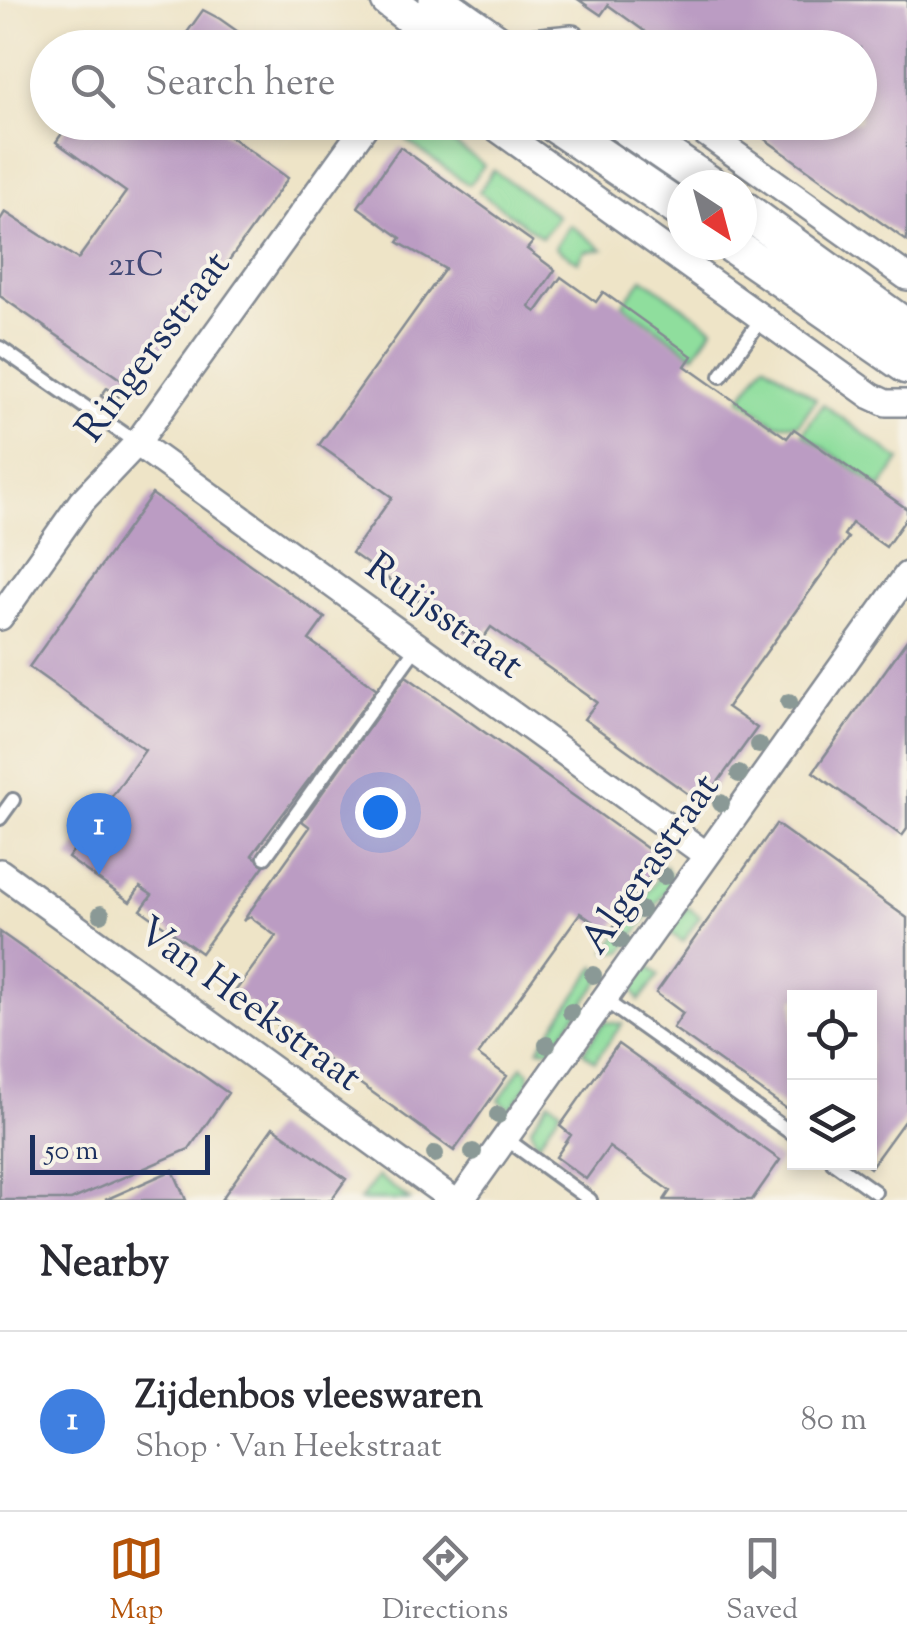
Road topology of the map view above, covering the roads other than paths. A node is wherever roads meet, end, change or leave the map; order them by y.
1 (389, 0) edge
2 (440, 23) edge
3 (355, 140) edge
4 (513, 140) edge
5 (577, 140) edge
6 (645, 140) edge
7 (715, 140) edge
8 (689, 170) edge
9 (667, 201) edge
10 (757, 219) edge
11 (754, 260) edge
12 (907, 277) edge
13 (762, 318) junction
14 (907, 328) edge
15 (0, 348) edge
16 (907, 366) edge
17 (720, 376) dead end
18 (907, 403) edge
19 (137, 442) junction
20 (907, 575) edge
21 (0, 617) edge
22 (418, 645) junction
23 (12, 800) dead end
24 (0, 818) edge
25 (705, 854) junction
26 (265, 857) dead end
27 (0, 872) edge
28 (603, 999) junction
29 (787, 1131) edge
30 (505, 1138) junction
31 (844, 1170) edge
32 (875, 1192) dead end
33 (453, 1200) edge
34 (461, 1200) edge
35 (590, 1200) edge

1 - 2 main road
3 - 19 street, Ringersstraat
4 - 13 street
5 - 9 main road
6 - 8 main road
7 - 12 street
10 - 14 main road
11 - 16 main road
13 - 17 lane
13 - 18 street
15 - 19 lane
19 - 21 street, Ringersstraat
19 - 22 street, Ruijsstraat
20 - 25 street, Algerastraat
22 - 25 street, Ruijsstraat
22 - 26 lane
23 - 24 lane
25 - 28 street, Algerastraat
27 - 33 street, Van Heekstraat
28 - 29 lane
28 - 30 street, Algerastraat
30 - 34 street, Algerastraat
30 - 35 lane
31 - 32 lane

